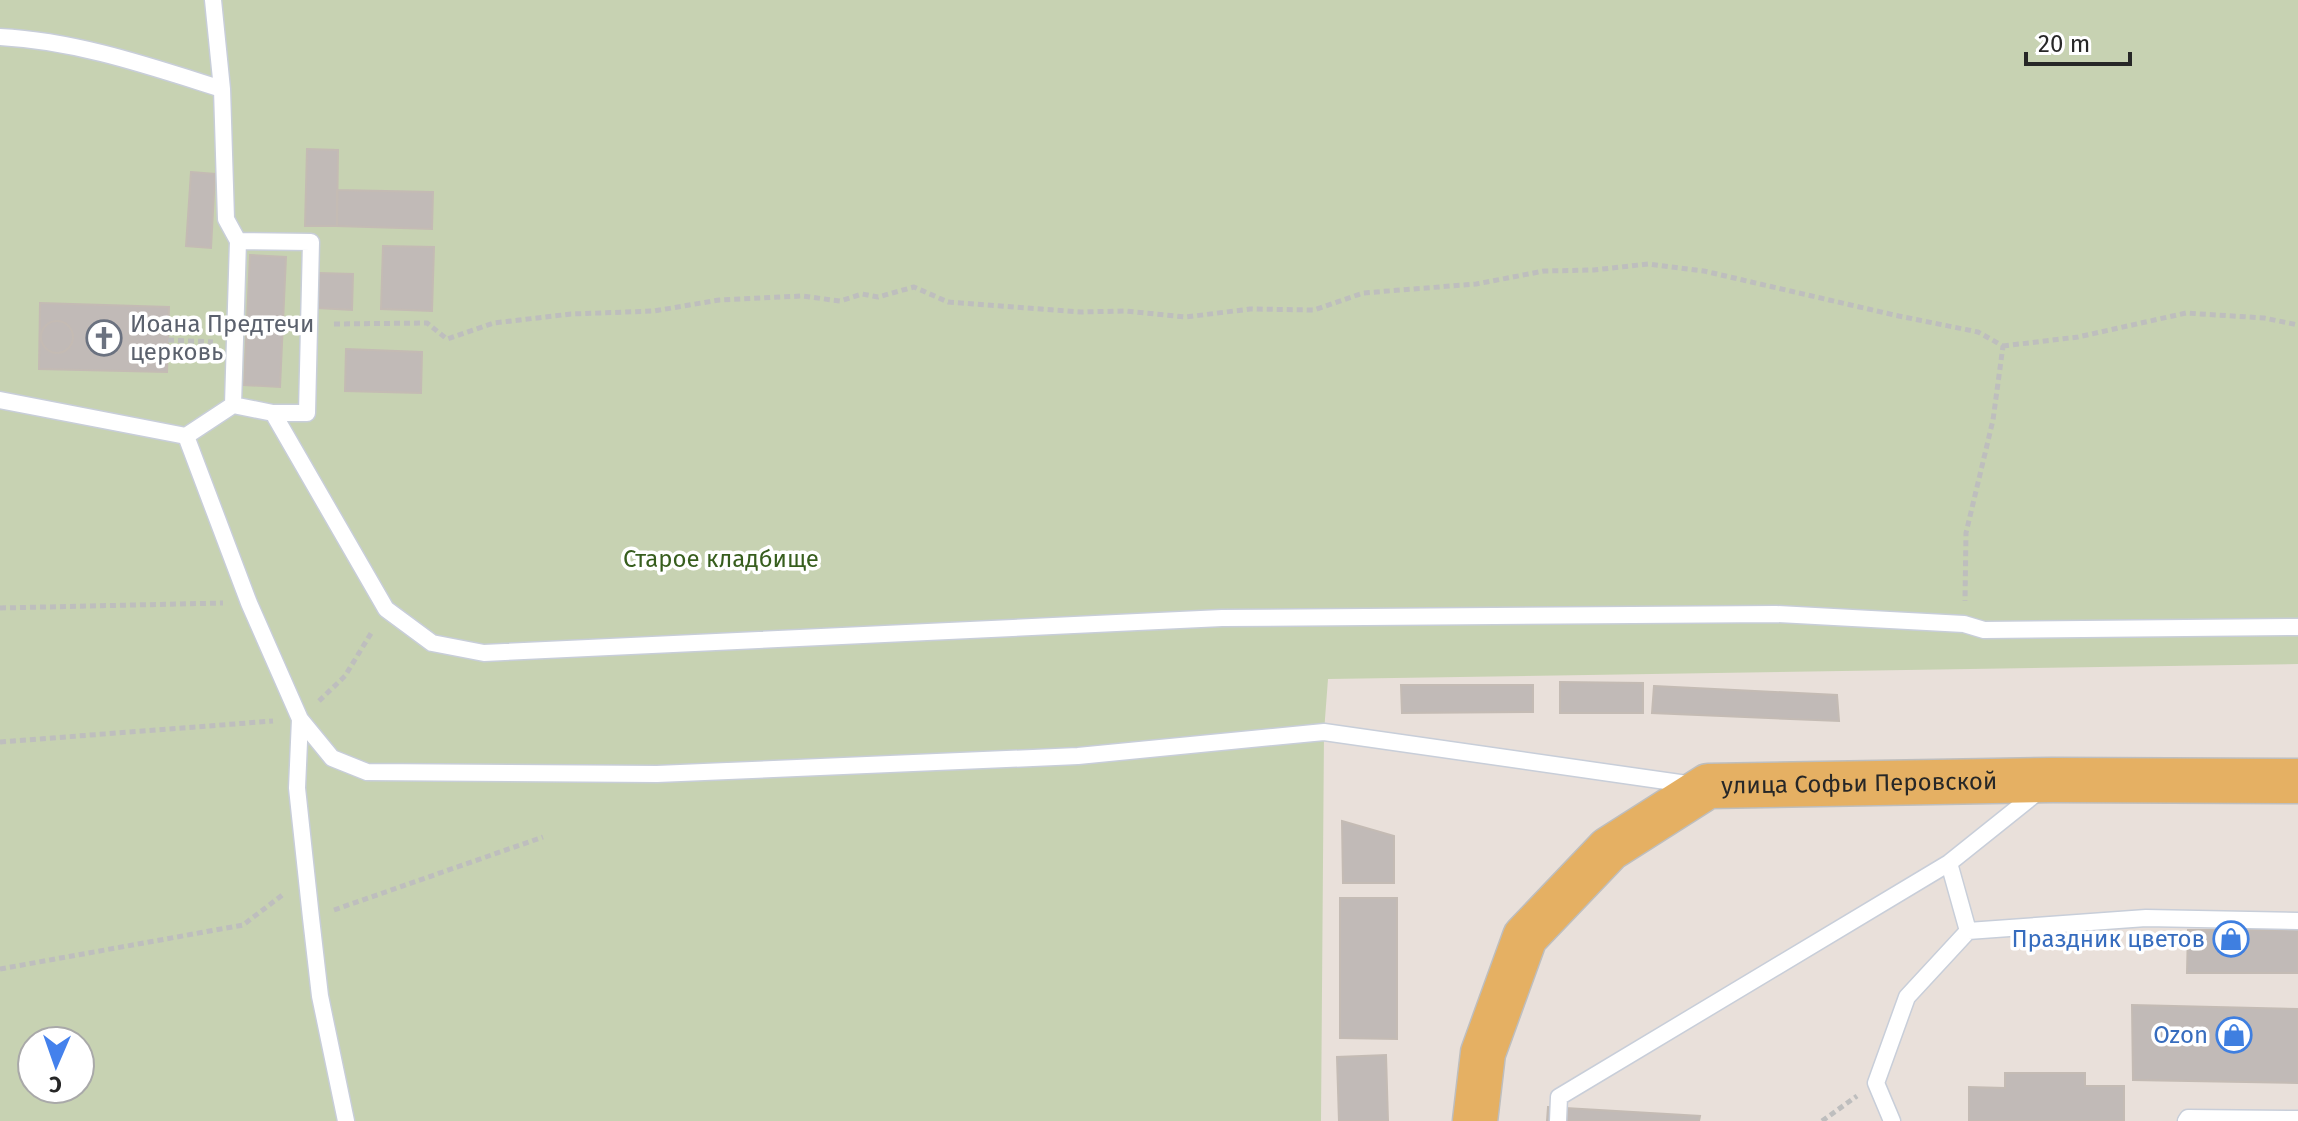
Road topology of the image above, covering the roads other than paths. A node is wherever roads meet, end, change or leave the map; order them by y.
1 (213, 0) edge
2 (0, 37) edge
3 (222, 89) junction
4 (238, 241) junction
5 (0, 400) edge
6 (233, 405) junction
7 (273, 413) junction
8 (186, 436) junction
9 (2298, 627) edge
10 (300, 719) junction
11 (2052, 780) junction
12 (2298, 781) edge
13 (1708, 786) junction
14 (1949, 863) junction
15 (2298, 921) edge
16 (1968, 931) junction
17 (2298, 1119) edge
18 (346, 1121) edge
19 (1475, 1121) edge
20 (1558, 1121) edge
21 (1892, 1121) edge
22 (2186, 1121) edge

1 - 3 lane
2 - 3 lane
3 - 4 lane
4 - 6 lane
4 - 7 lane
5 - 8 lane
6 - 7 lane
6 - 8 lane
7 - 9 lane
8 - 10 lane
10 - 13 lane
10 - 18 lane
11 - 12 main road, улица Софьи Перовской
11 - 13 main road, улица Софьи Перовской
11 - 14 lane
13 - 19 main road, улица Софьи Перовской
14 - 16 lane
14 - 20 lane
15 - 16 lane
16 - 21 lane
17 - 22 lane

